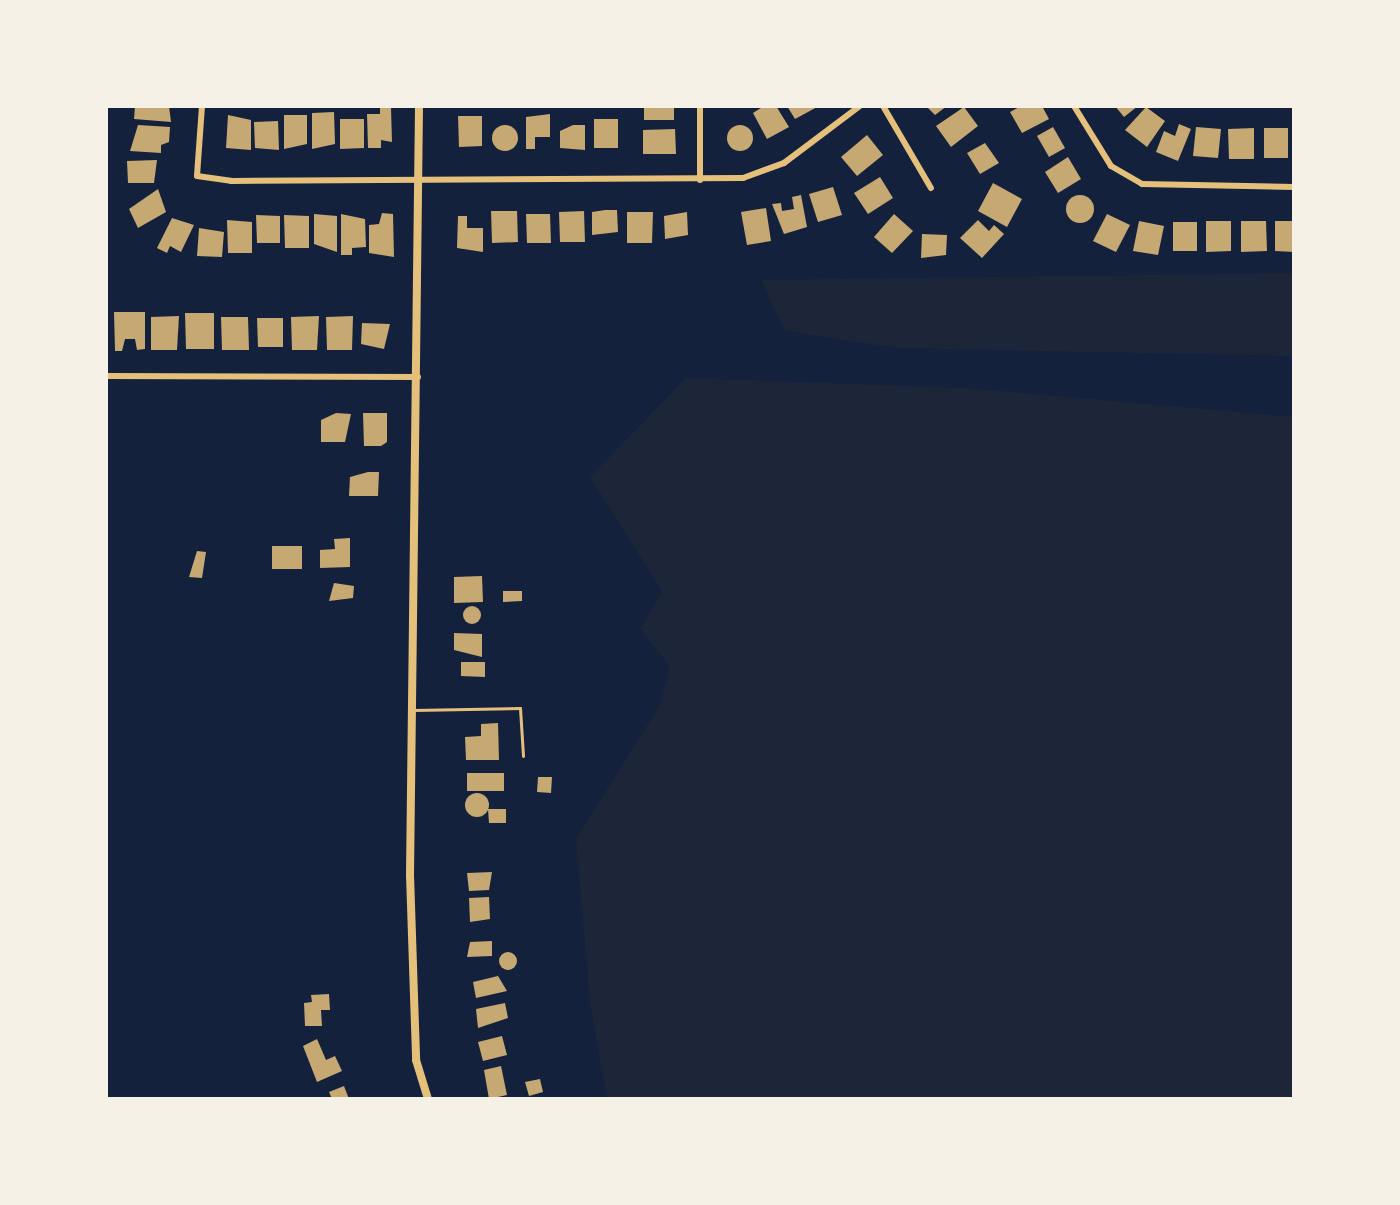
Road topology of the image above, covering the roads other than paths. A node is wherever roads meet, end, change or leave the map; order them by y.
1 (202, 106) edge
2 (419, 106) edge
3 (700, 106) edge
4 (860, 106) edge
5 (883, 106) edge
6 (1074, 106) edge
7 (420, 179) junction
8 (700, 180) junction
9 (1294, 187) edge
10 (931, 188) dead end
11 (106, 376) edge
12 (418, 377) junction
13 (413, 710) junction
14 (523, 756) dead end
15 (428, 1099) edge

1 - 7 street
2 - 7 main road
3 - 8 street
4 - 8 street
5 - 10 street
6 - 9 street
7 - 8 street
7 - 12 main road
11 - 12 street
12 - 13 main road
13 - 14 lane
13 - 15 main road

